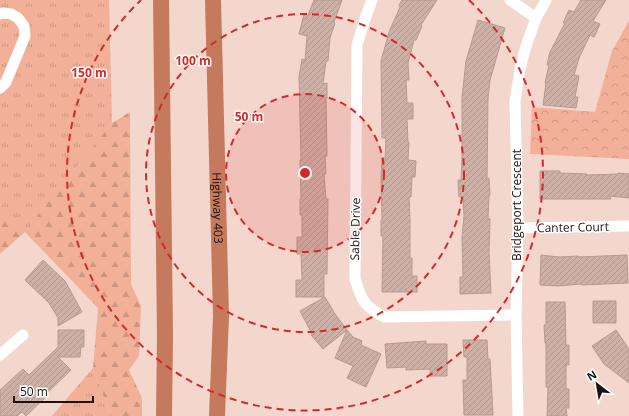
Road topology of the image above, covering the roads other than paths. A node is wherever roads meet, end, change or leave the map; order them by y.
1 (161, 0) edge
2 (213, 0) edge
3 (372, 0) edge
4 (510, 0) edge
5 (546, 0) edge
6 (0, 14) edge
7 (536, 18) junction
8 (0, 88) edge
9 (629, 226) edge
10 (518, 228) junction
11 (516, 315) junction
12 (22, 335) dead end
13 (0, 355) edge
14 (164, 416) edge
15 (217, 416) edge
16 (518, 416) edge

1 - 14 highway
2 - 15 highway, Highway 403
3 - 11 street, Sable Drive
4 - 7 street
5 - 7 street, Bridgeport Crescent
6 - 8 street
7 - 10 street, Bridgeport Crescent
9 - 10 street, Canter Court
10 - 11 street, Bridgeport Crescent
11 - 16 street, Bridgeport Crescent
12 - 13 street

